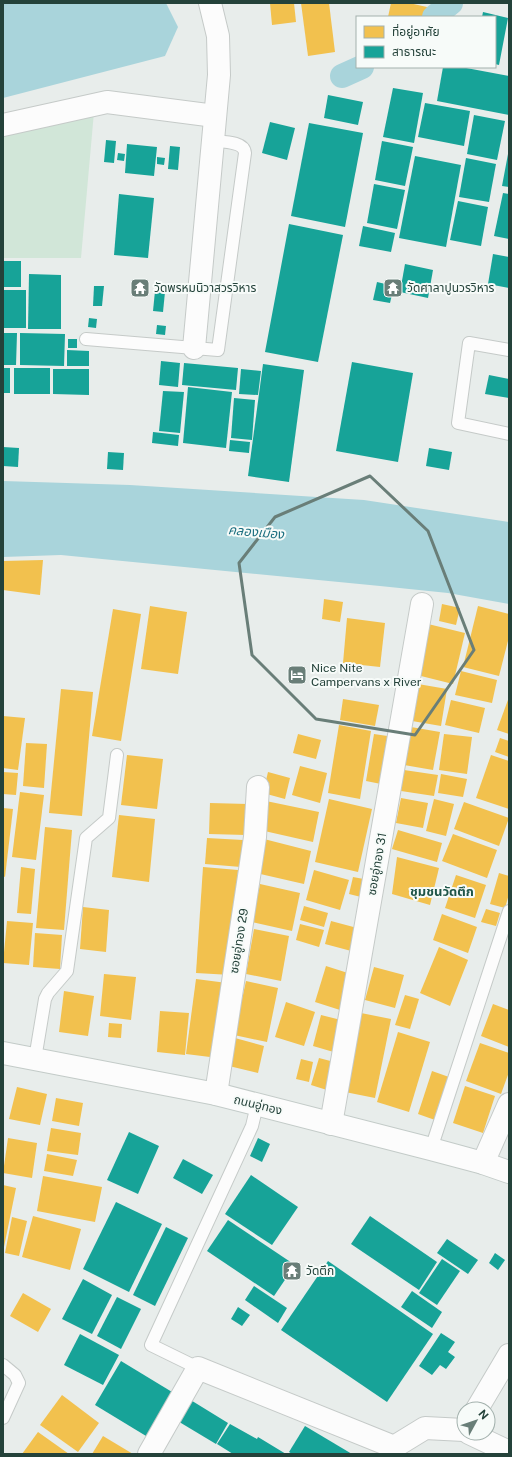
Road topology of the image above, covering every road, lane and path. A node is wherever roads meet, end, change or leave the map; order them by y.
1 (210, 3) edge
2 (215, 116) junction
3 (3, 125) edge
4 (213, 141) junction
5 (86, 339) dead end
6 (194, 348) junction
7 (509, 350) edge
8 (509, 434) edge
9 (422, 604) dead end
10 (117, 755) dead end
11 (258, 787) dead end
12 (509, 911) edge
13 (3, 1053) edge
14 (34, 1059) junction
15 (216, 1094) junction
16 (509, 1104) edge
17 (257, 1105) junction
18 (331, 1124) junction
19 (431, 1149) junction
20 (484, 1163) junction
21 (509, 1172) edge
22 (509, 1355) edge
23 (3, 1365) edge
24 (198, 1368) junction
25 (482, 1401) edge
26 (3, 1418) edge
27 (456, 1430) edge
28 (486, 1441) edge
29 (392, 1451) edge
30 (509, 1452) edge
31 (149, 1454) edge

1 - 2 street
2 - 3 street
2 - 4 street
4 - 6 street
4 - 6 lane
5 - 6 lane
7 - 8 lane
9 - 18 street, ซอยอู่ทอง 31
10 - 14 lane
11 - 15 street, ซอยอู่ทอง 29
12 - 19 lane
13 - 14 street, ถนนอู่ทอง
14 - 15 street, ถนนอู่ทอง
15 - 17 street, ถนนอู่ทอง
16 - 20 street
17 - 18 street, ถนนอู่ทอง
17 - 24 lane
18 - 19 street, ถนนอู่ทอง
19 - 20 street, ถนนอู่ทอง
20 - 21 street, ถนนอู่ทอง
22 - 25 street
23 - 26 lane
24 - 29 street
24 - 31 street
27 - 29 street
28 - 30 street

